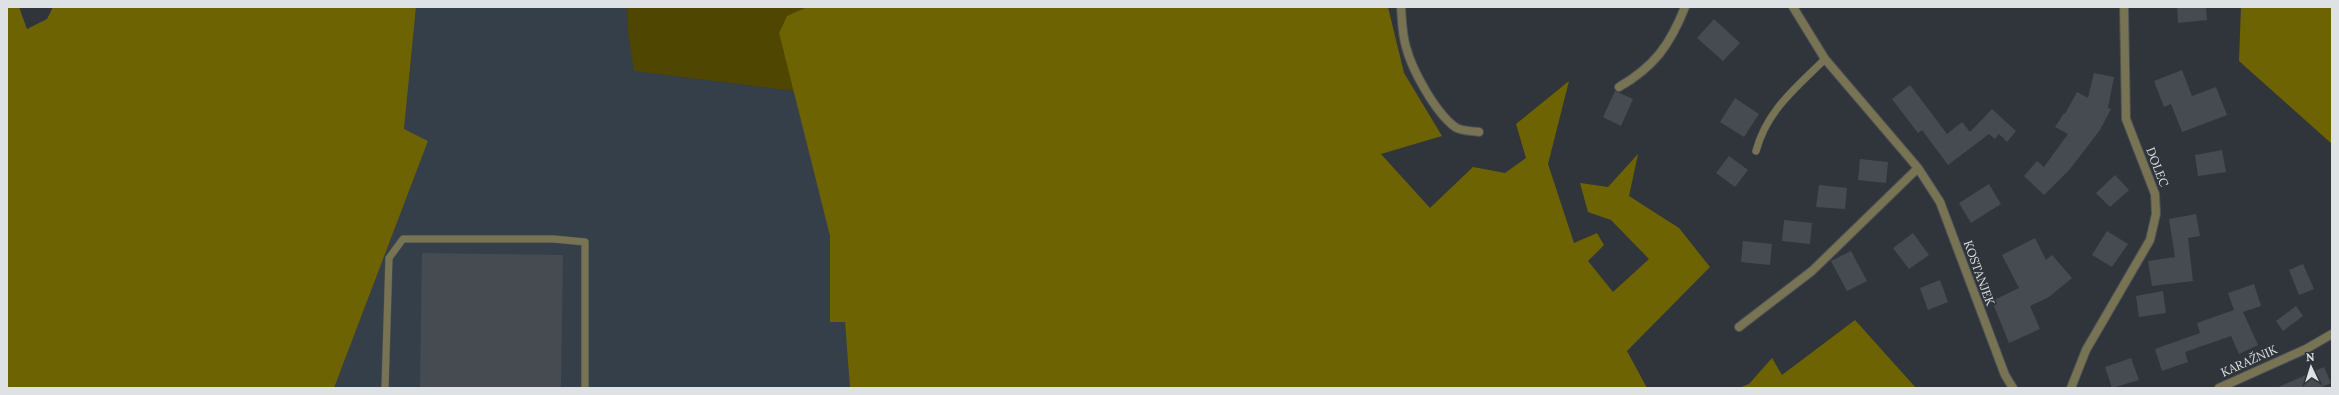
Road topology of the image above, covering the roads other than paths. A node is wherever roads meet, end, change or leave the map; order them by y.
1 (1401, 7) edge
2 (1685, 7) edge
3 (1793, 7) edge
4 (2124, 7) edge
5 (1825, 59) junction
6 (1619, 87) dead end
7 (1479, 132) dead end
8 (1756, 151) dead end
9 (1918, 168) junction
10 (1739, 327) dead end
11 (2332, 334) edge
12 (385, 388) edge
13 (585, 388) edge
14 (2013, 388) edge
15 (2071, 388) edge
16 (2219, 388) edge

1 - 7 street
2 - 6 street
3 - 5 street, KOSTANJEK
4 - 15 street, DOLEC
5 - 8 lane
5 - 9 street, KOSTANJEK
9 - 10 street
9 - 14 street, KOSTANJEK
11 - 16 street, KARAŽNIK
12 - 13 lane

